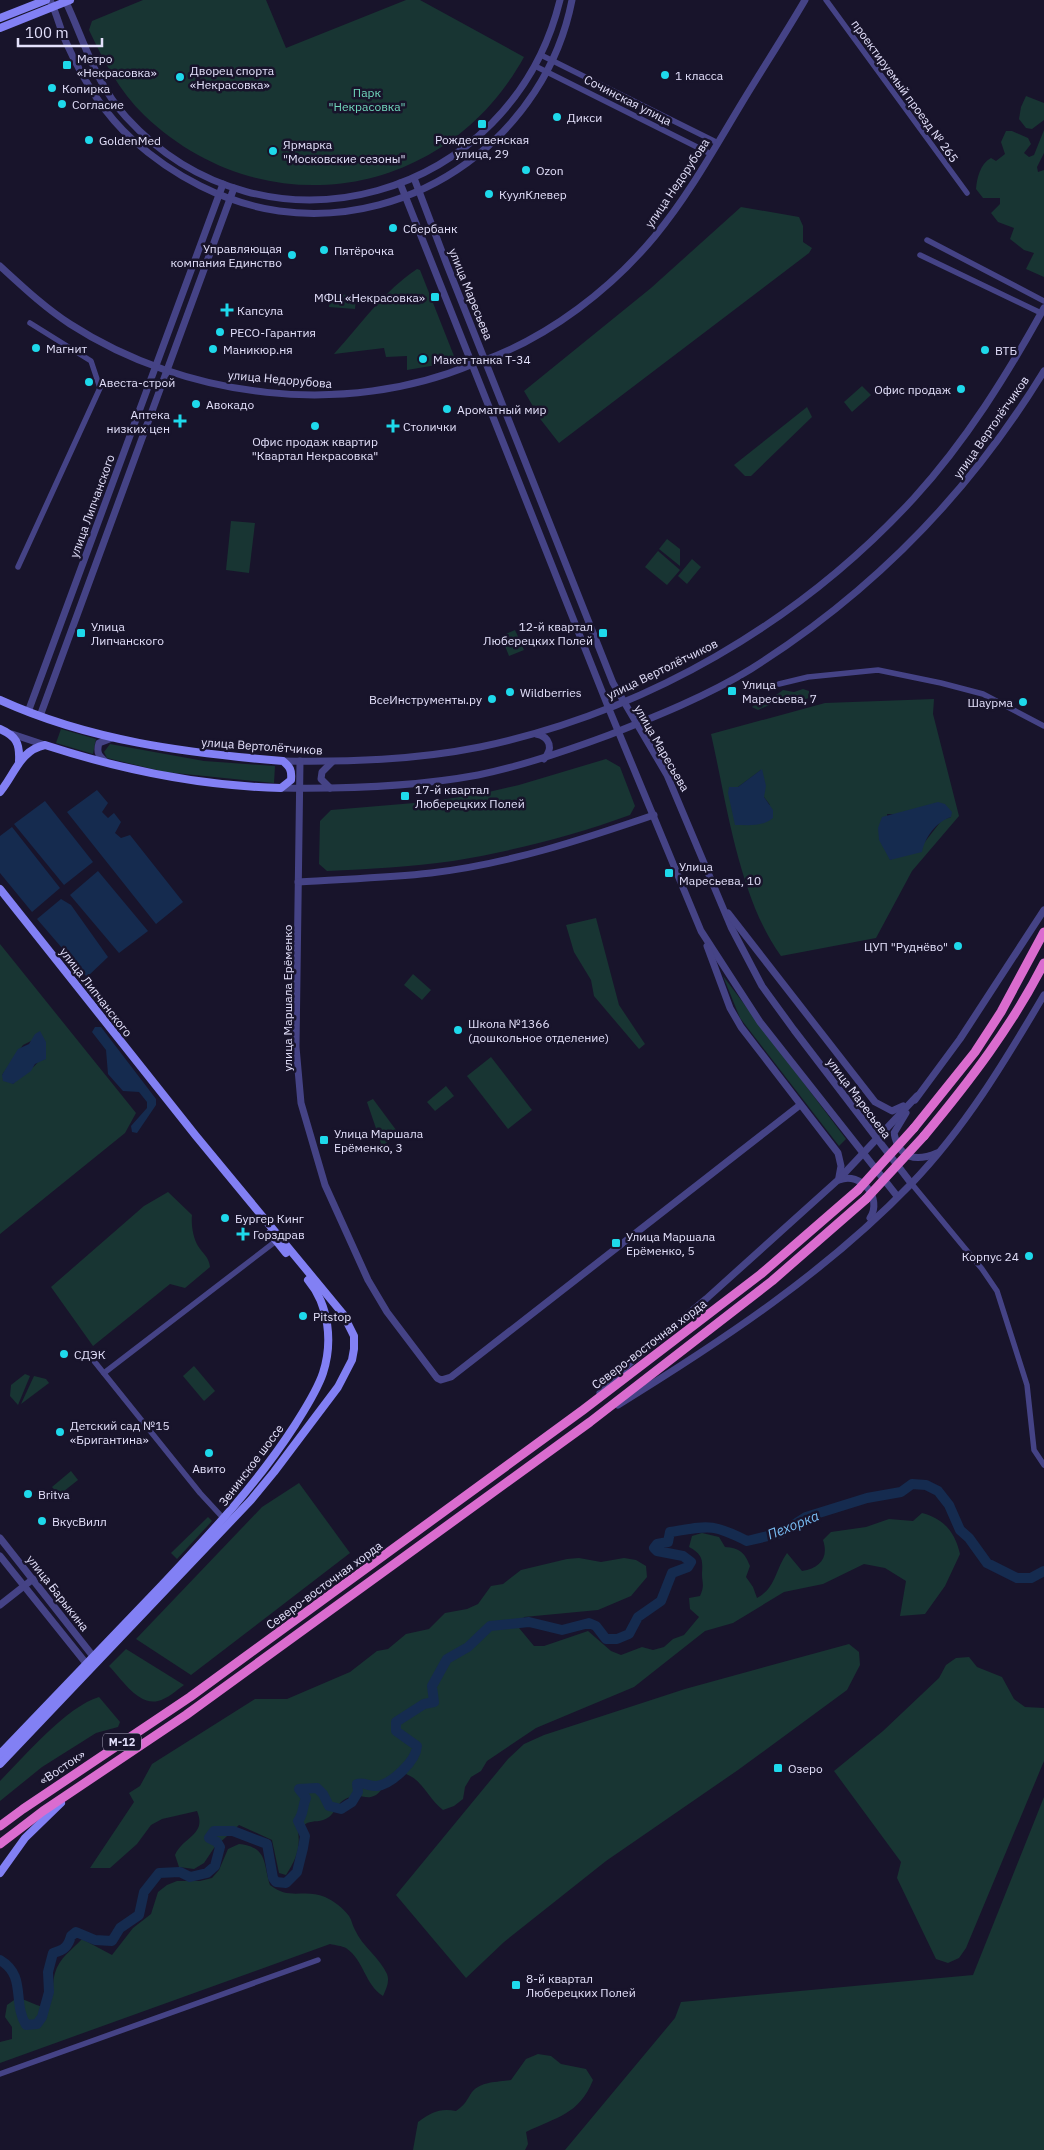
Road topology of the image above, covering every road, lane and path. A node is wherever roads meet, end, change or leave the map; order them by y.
1 (560, 0) edge
2 (572, 0) edge
3 (805, 0) edge
4 (826, 0) edge
5 (67, 1) edge
6 (50, 2) edge
7 (0, 18) edge
8 (0, 28) edge
9 (80, 38) junction
10 (66, 42) junction
11 (540, 55) junction
12 (553, 61) junction
13 (535, 66) junction
14 (548, 72) junction
15 (718, 143) junction
16 (711, 154) junction
17 (437, 166) junction
18 (442, 177) junction
19 (414, 178) junction
20 (400, 183) junction
21 (224, 184) junction
22 (234, 188) junction
23 (418, 190) junction
24 (967, 194) dead end
25 (219, 195) junction
26 (405, 195) junction
27 (230, 199) junction
28 (927, 240) dead end
29 (920, 255) dead end
30 (0, 266) edge
31 (1044, 302) edge
32 (1043, 312) edge
33 (30, 323) dead end
34 (485, 360) junction
35 (473, 364) junction
36 (154, 366) junction
37 (167, 371) junction
38 (1044, 371) edge
39 (18, 567) dead end
40 (779, 684) dead end
41 (0, 700) edge
42 (623, 703) junction
43 (609, 709) junction
44 (28, 712) junction
45 (40, 716) junction
46 (636, 724) junction
47 (1044, 726) edge
48 (0, 729) edge
49 (619, 731) junction
50 (12, 734) junction
51 (534, 734) junction
52 (112, 738) junction
53 (45, 745) junction
54 (544, 759) junction
55 (283, 761) junction
56 (106, 762) junction
57 (300, 762) junction
58 (332, 762) junction
59 (19, 763) junction
60 (281, 788) junction
61 (299, 788) junction
62 (330, 788) junction
63 (0, 792) edge
64 (654, 815) junction
65 (298, 882) junction
66 (0, 888) edge
67 (721, 902) junction
68 (1044, 910) edge
69 (701, 932) junction
70 (1044, 932) edge
71 (1044, 963) edge
72 (1044, 995) edge
73 (917, 1096) junction
74 (800, 1105) junction
75 (175, 1110) joint
76 (875, 1138) junction
77 (205, 1148) junction
78 (862, 1153) junction
79 (938, 1153) junction
80 (838, 1180) junction
81 (911, 1184) junction
82 (897, 1196) junction
83 (863, 1228) junction
84 (276, 1241) junction
85 (90, 1356) dead end
86 (104, 1373) junction
87 (583, 1410) junction
88 (590, 1422) junction
89 (1044, 1465) edge
90 (224, 1519) junction
91 (0, 1538) edge
92 (0, 1556) edge
93 (33, 1579) junction
94 (24, 1586) junction
95 (0, 1605) edge
96 (95, 1659) junction
97 (88, 1666) junction
98 (190, 1697) joint
99 (0, 1754) edge
100 (0, 1764) edge
101 (74, 1791) junction
102 (0, 1826) edge
103 (0, 1844) edge
104 (0, 1872) edge
105 (318, 1960) dead end
106 (0, 2074) edge

1 - 11 street
2 - 12 street
3 - 15 street, улица Недорубова
4 - 24 street, проектируемый проезд № 265
5 - 6 main road
5 - 9 street
6 - 7 main road
6 - 8 main road
6 - 10 street
9 - 10 street
9 - 21 street
10 - 25 street
11 - 12 street, Сочинская улица
11 - 13 street
12 - 14 street
12 - 15 street, Сочинская улица
13 - 14 street, Сочинская улица
13 - 17 street
14 - 16 street, Сочинская улица
14 - 18 street
15 - 16 street, улица Недорубова
16 - 34 street, улица Недорубова
17 - 18 street
17 - 19 street
18 - 23 street
19 - 20 street
19 - 23 street, улица Маресьева
20 - 22 street
20 - 26 street, улица Маресьева
21 - 22 street
21 - 25 street, улица Липчанского
22 - 27 street, улица Липчанского
23 - 26 street
23 - 34 street, улица Маресьева
25 - 27 street
25 - 36 street, улица Липчанского
26 - 27 street
26 - 35 street, улица Маресьева
27 - 37 street, улица Липчанского
28 - 31 street
29 - 32 street
30 - 36 street, улица Недорубова
32 - 42 street, улица Вертолётчиков
33 - 39 street
34 - 35 street, улица Недорубова
34 - 42 street, улица Маресьева
35 - 37 street, улица Недорубова
35 - 43 street, улица Маресьева
36 - 37 street, улица Недорубова
36 - 44 street, улица Липчанского
37 - 45 street, улица Липчанского
38 - 46 street, улица Вертолётчиков
40 - 47 street
41 - 44 main road, улица Вертолётчиков
42 - 43 street, улица Вертолётчиков
42 - 46 street, улица Маресьева
43 - 49 street, улица Маресьева
43 - 51 street, улица Вертолётчиков
44 - 45 main road, улица Вертолётчиков
45 - 52 main road, улица Вертолётчиков
46 - 49 street, улица Вертолётчиков
46 - 67 street, улица Маресьева
48 - 50 main road, улица Вертолётчиков
49 - 54 street, улица Вертолётчиков
49 - 64 street
50 - 53 street, улица Вертолётчиков
50 - 59 main road
51 - 54 street
51 - 58 street, улица Вертолётчиков
52 - 55 main road, улица Вертолётчиков
52 - 56 street
53 - 56 main road, улица Вертолётчиков
53 - 59 main road
54 - 62 street, улица Вертолётчиков
55 - 57 street, улица Вертолётчиков
55 - 60 main road
56 - 60 main road, улица Вертолётчиков
57 - 58 street, улица Вертолётчиков
57 - 61 street, улица Маршала Ерёменко
58 - 62 street
59 - 63 main road
60 - 61 street, улица Вертолётчиков
61 - 62 street, улица Вертолётчиков
61 - 65 street, улица Маршала Ерёменко
64 - 65 street
64 - 69 street
65 - 74 street, улица Маршала Ерёменко
66 - 75 main road, улица Липчанского
67 - 73 street
67 - 76 street, улица Маресьева
68 - 73 street
69 - 74 street
69 - 78 street
70 - 87 highway, Северо-восточная хорда, bridge
71 - 88 highway, Северо-восточная хорда, bridge
72 - 79 street
73 - 76 street
73 - 79 street
74 - 80 street
75 - 77 main road, Зенинское шоссе
76 - 78 street
76 - 81 street, улица Маресьева
77 - 84 main road, Зенинское шоссе
77 - 96 main road, Зенинское шоссе
78 - 80 street
78 - 82 street
79 - 81 street
80 - 83 street
80 - 87 street
81 - 82 street
81 - 89 street
82 - 83 street
83 - 88 street
84 - 86 street
84 - 90 main road, Зенинское шоссе
85 - 86 street
86 - 90 street
87 - 98 highway, Северо-восточная хорда
88 - 101 highway, Северо-восточная хорда / М-12
90 - 96 main road, Зенинское шоссе
91 - 93 street, улица Барыкина
92 - 94 street, улица Барыкина
93 - 94 street
93 - 96 street, улица Барыкина
94 - 95 street
94 - 97 street, улица Барыкина
96 - 97 main road, Зенинское шоссе
97 - 99 main road, Зенинское шоссе
97 - 100 main road
98 - 102 highway, «Восток» / М-12
101 - 103 highway, М-12
101 - 104 main road
105 - 106 street

